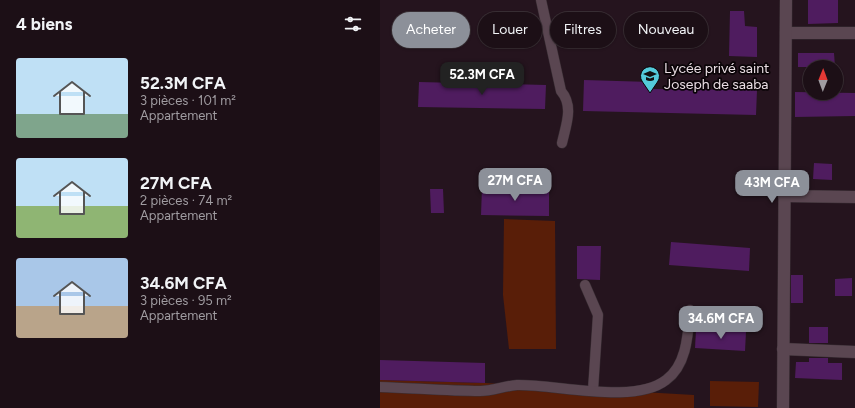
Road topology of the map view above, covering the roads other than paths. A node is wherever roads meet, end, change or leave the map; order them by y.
1 (541, 0) edge
2 (786, 0) edge
3 (786, 33) junction
4 (855, 33) edge
5 (562, 143) dead end
6 (784, 196) junction
7 (855, 197) edge
8 (586, 285) dead end
9 (690, 310) dead end
10 (783, 349) junction
11 (855, 352) edge
12 (380, 387) edge
13 (593, 390) junction
14 (783, 408) edge

1 - 5 lane
2 - 3 street
3 - 4 street
3 - 6 street
6 - 7 street
6 - 10 street
8 - 13 lane
9 - 13 lane
10 - 11 street
10 - 14 street
12 - 13 lane

